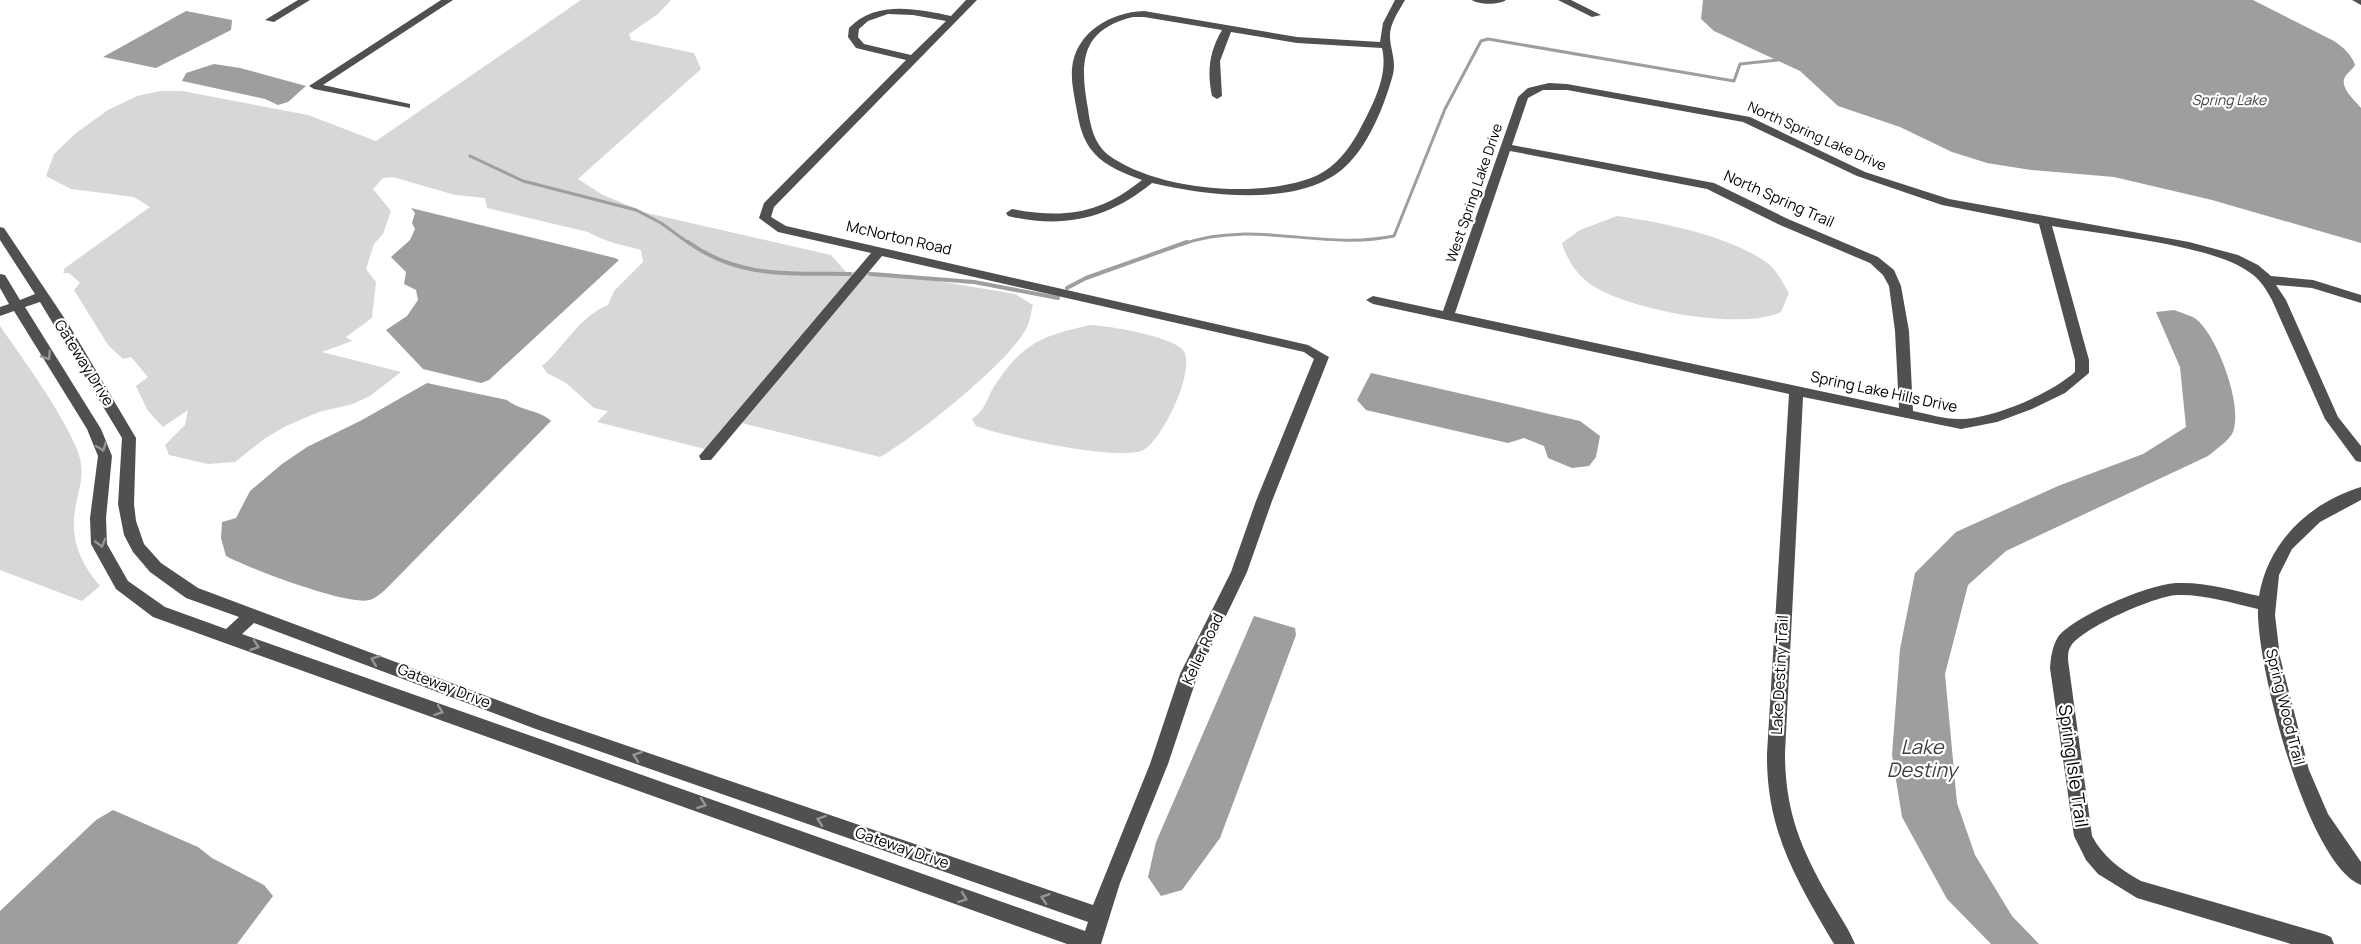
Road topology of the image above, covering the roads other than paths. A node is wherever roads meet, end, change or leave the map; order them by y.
1 (304, 0) edge
2 (448, 0) edge
3 (972, 0) edge
4 (1400, 0) edge
5 (1477, 0) edge
6 (1501, 0) edge
7 (1563, 0) edge
8 (1596, 15) dead end
9 (953, 19) junction
10 (270, 20) dead end
11 (1228, 28) junction
12 (1387, 45) junction
13 (914, 59) junction
14 (1538, 88) joint
15 (1217, 96) dead end
16 (406, 106) dead end
17 (1506, 147) junction
18 (1149, 180) junction
19 (1012, 213) dead end
20 (2045, 222) junction
21 (0, 231) edge
22 (880, 250) junction
23 (0, 278) edge
24 (2267, 280) junction
25 (41, 293) junction
26 (2361, 299) edge
27 (1373, 300) dead end
28 (10, 304) edge
29 (0, 312) edge
30 (1448, 315) junction
31 (1322, 357) joint
32 (1796, 391) junction
33 (1906, 415) junction
34 (706, 456) dead end
35 (2361, 457) edge
36 (129, 479) junction
37 (102, 485) junction
38 (2361, 493) edge
39 (2267, 604) junction
40 (252, 615) junction
41 (228, 637) junction
42 (2361, 876) edge
43 (1101, 917) junction
44 (1091, 944) edge
45 (1845, 944) edge
46 (2324, 944) edge

1 - 10 street
2 - 16 street
3 - 9 street, McNorton Road
4 - 12 street
5 - 6 street
7 - 8 street
9 - 13 street, McNorton Road
9 - 13 street
11 - 12 street
11 - 15 street
11 - 18 street
12 - 18 street
13 - 22 street, McNorton Road
14 - 17 street, West Spring Lake Drive
14 - 20 street, North Spring Lake Drive
17 - 30 street, West Spring Lake Drive
17 - 33 street, North Spring Trail
18 - 19 street
20 - 24 street
20 - 33 street, Spring Lake Hills Drive
21 - 25 street, Gateway Drive
22 - 31 street, McNorton Road
22 - 34 street
23 - 28 street, Gateway Drive
24 - 26 street
24 - 35 street
25 - 28 street
25 - 36 street, Gateway Drive
27 - 30 street, Spring Lake Hills Drive
28 - 29 street
28 -> 37 street, Gateway Drive
30 - 32 street, Spring Lake Hills Drive
31 - 43 street, Keller Road
32 - 33 street, Spring Lake Hills Drive
32 - 45 street, Lake Destiny Trail
36 - 37 street
36 - 40 street, Gateway Drive
37 -> 41 street, Gateway Drive
38 - 39 street, Spring Wood Trail
39 - 42 street, Spring Wood Trail
39 - 46 street, Spring Isle Trail
40 - 41 street
43 -> 40 street, Gateway Drive
41 -> 44 street, Gateway Drive
43 - 44 street, Keller Road

